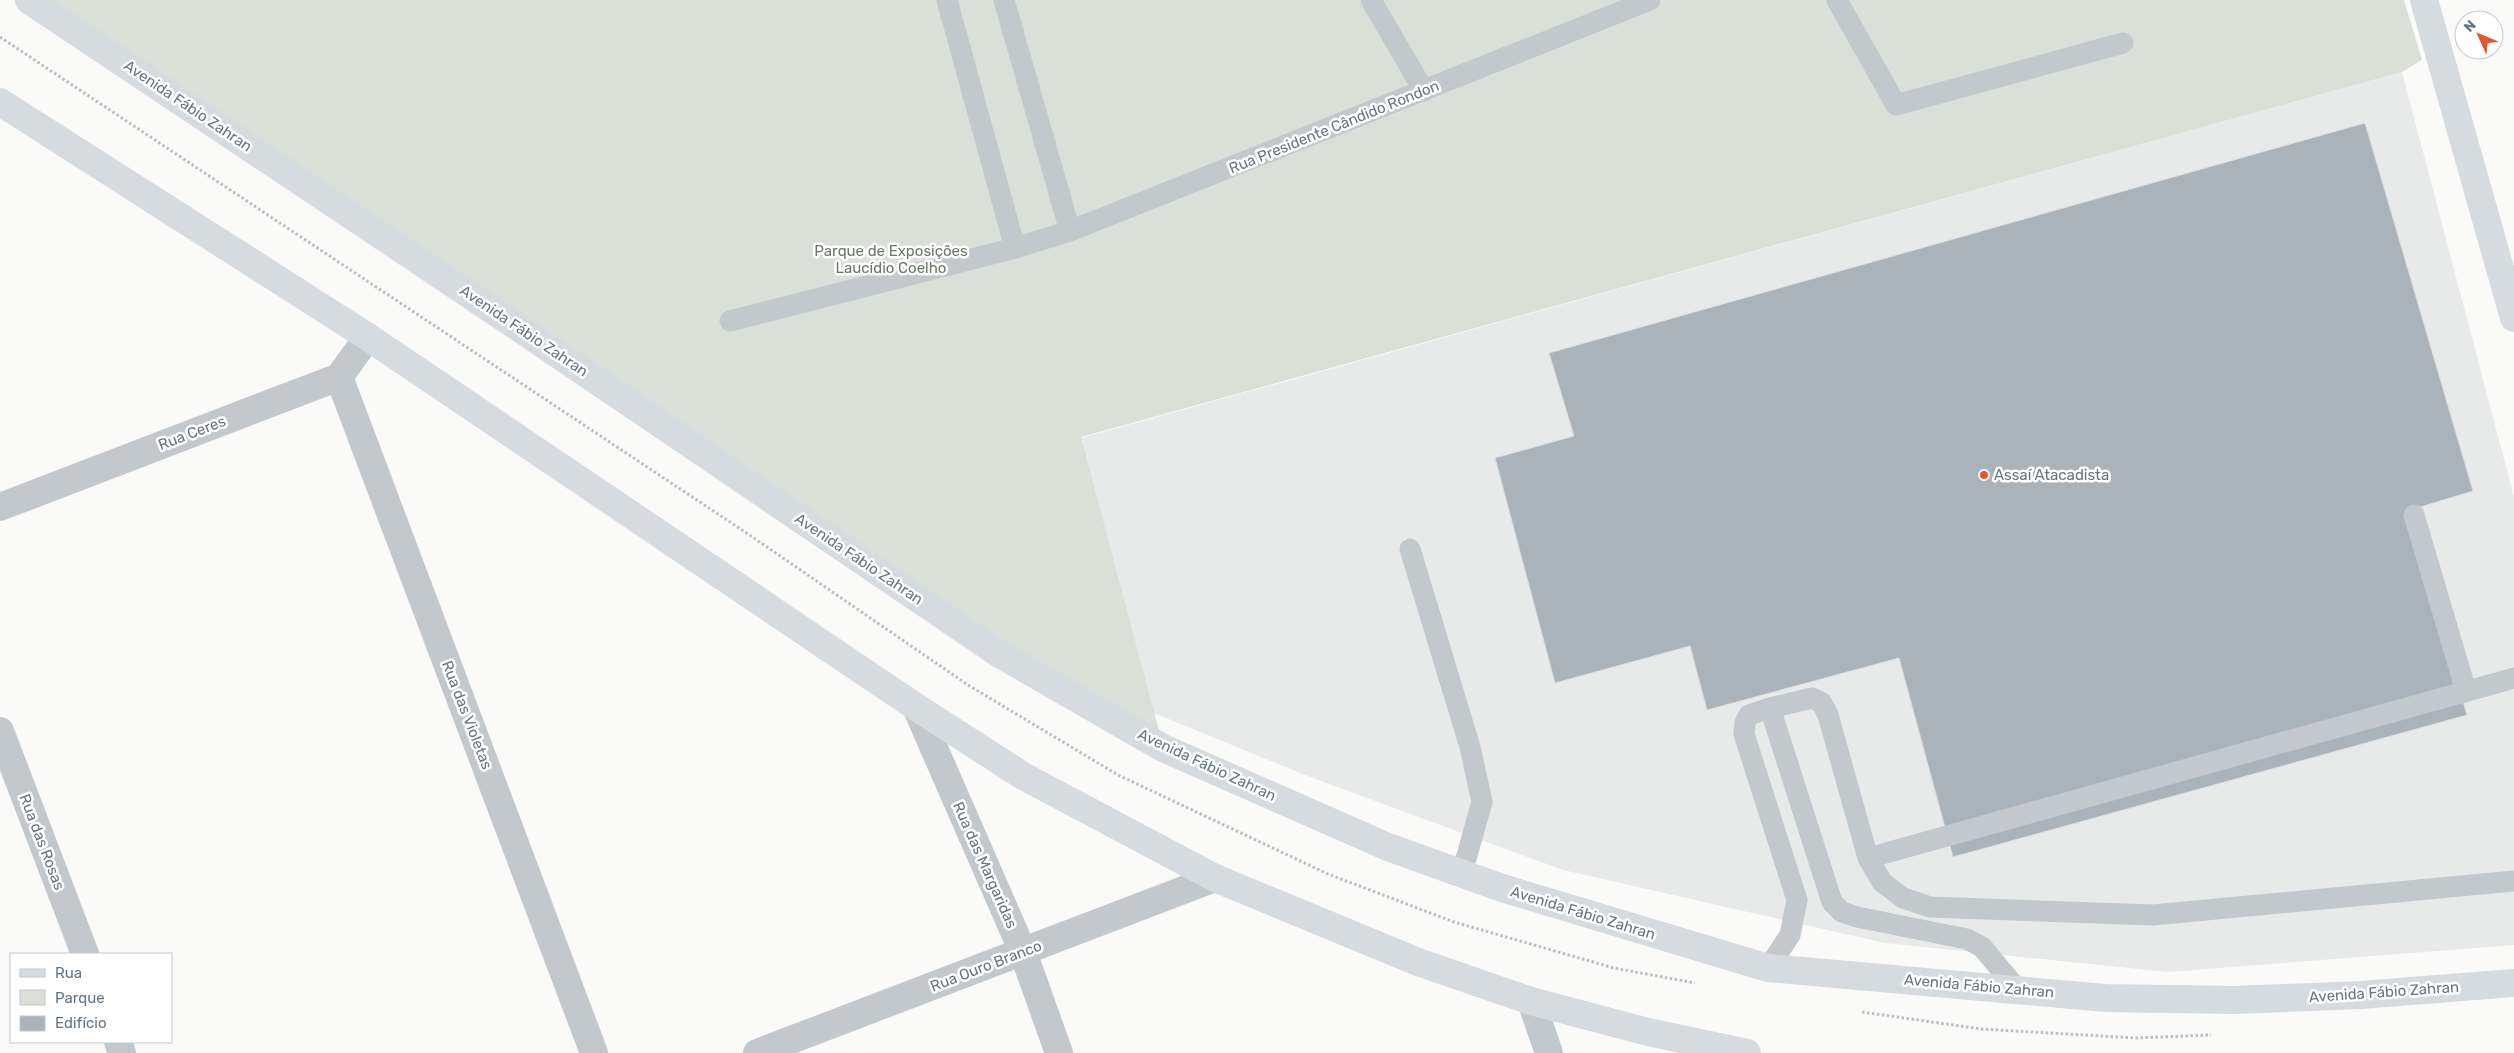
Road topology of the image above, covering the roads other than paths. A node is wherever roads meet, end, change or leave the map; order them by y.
1 (29, 0) edge
2 (947, 0) edge
3 (1004, 0) edge
4 (1371, 0) edge
5 (1650, 0) edge
6 (1837, 0) edge
7 (2424, 0) edge
8 (2123, 43) dead end
9 (1424, 91) junction
10 (0, 102) edge
11 (1070, 231) junction
12 (1015, 248) junction
13 (2514, 318) edge
14 (730, 321) dead end
15 (368, 337) junction
16 (339, 377) junction
17 (0, 507) edge
18 (2414, 515) dead end
19 (1410, 549) dead end
20 (2514, 678) edge
21 (2466, 692) junction
22 (916, 707) junction
23 (1770, 708) junction
24 (0, 730) edge
25 (1868, 858) junction
26 (1462, 873) junction
27 (1215, 878) junction
28 (2514, 881) edge
29 (1024, 952) junction
30 (84, 953) edge
31 (1768, 968) junction
32 (2514, 983) edge
33 (2017, 989) junction
34 (1531, 1001) junction
35 (594, 1053) edge
36 (757, 1053) edge
37 (1059, 1053) edge
38 (1549, 1053) edge
39 (1747, 1053) edge

1 - 26 main road, Avenida Fábio Zahran
2 - 12 lane
3 - 11 lane
4 - 9 lane
5 - 9 lane, Rua Presidente Cândido Rondon
6 - 8 lane
7 - 13 main road
9 - 11 lane, Rua Presidente Cândido Rondon
10 - 15 main road
11 - 12 lane, Rua Presidente Cândido Rondon
12 - 14 lane, Rua Presidente Cândido Rondon
15 - 16 street
15 - 22 main road
16 - 17 street, Rua Ceres
16 - 35 street, Rua das Violetas
18 - 21 lane
19 - 26 lane
20 - 21 lane
21 - 25 lane
22 - 27 main road
22 - 29 street, Rua das Margaridas
23 - 25 lane
23 - 31 lane
23 - 33 lane
24 - 30 street, Rua das Rosas
25 - 28 lane
26 - 31 main road, Avenida Fábio Zahran
27 - 29 street, Rua Ouro Branco
27 - 34 main road
29 - 36 street, Rua Ouro Branco
29 - 37 street, Rua das Margaridas
31 - 33 main road, Avenida Fábio Zahran
32 - 33 main road, Avenida Fábio Zahran
34 - 38 street
34 - 39 main road

